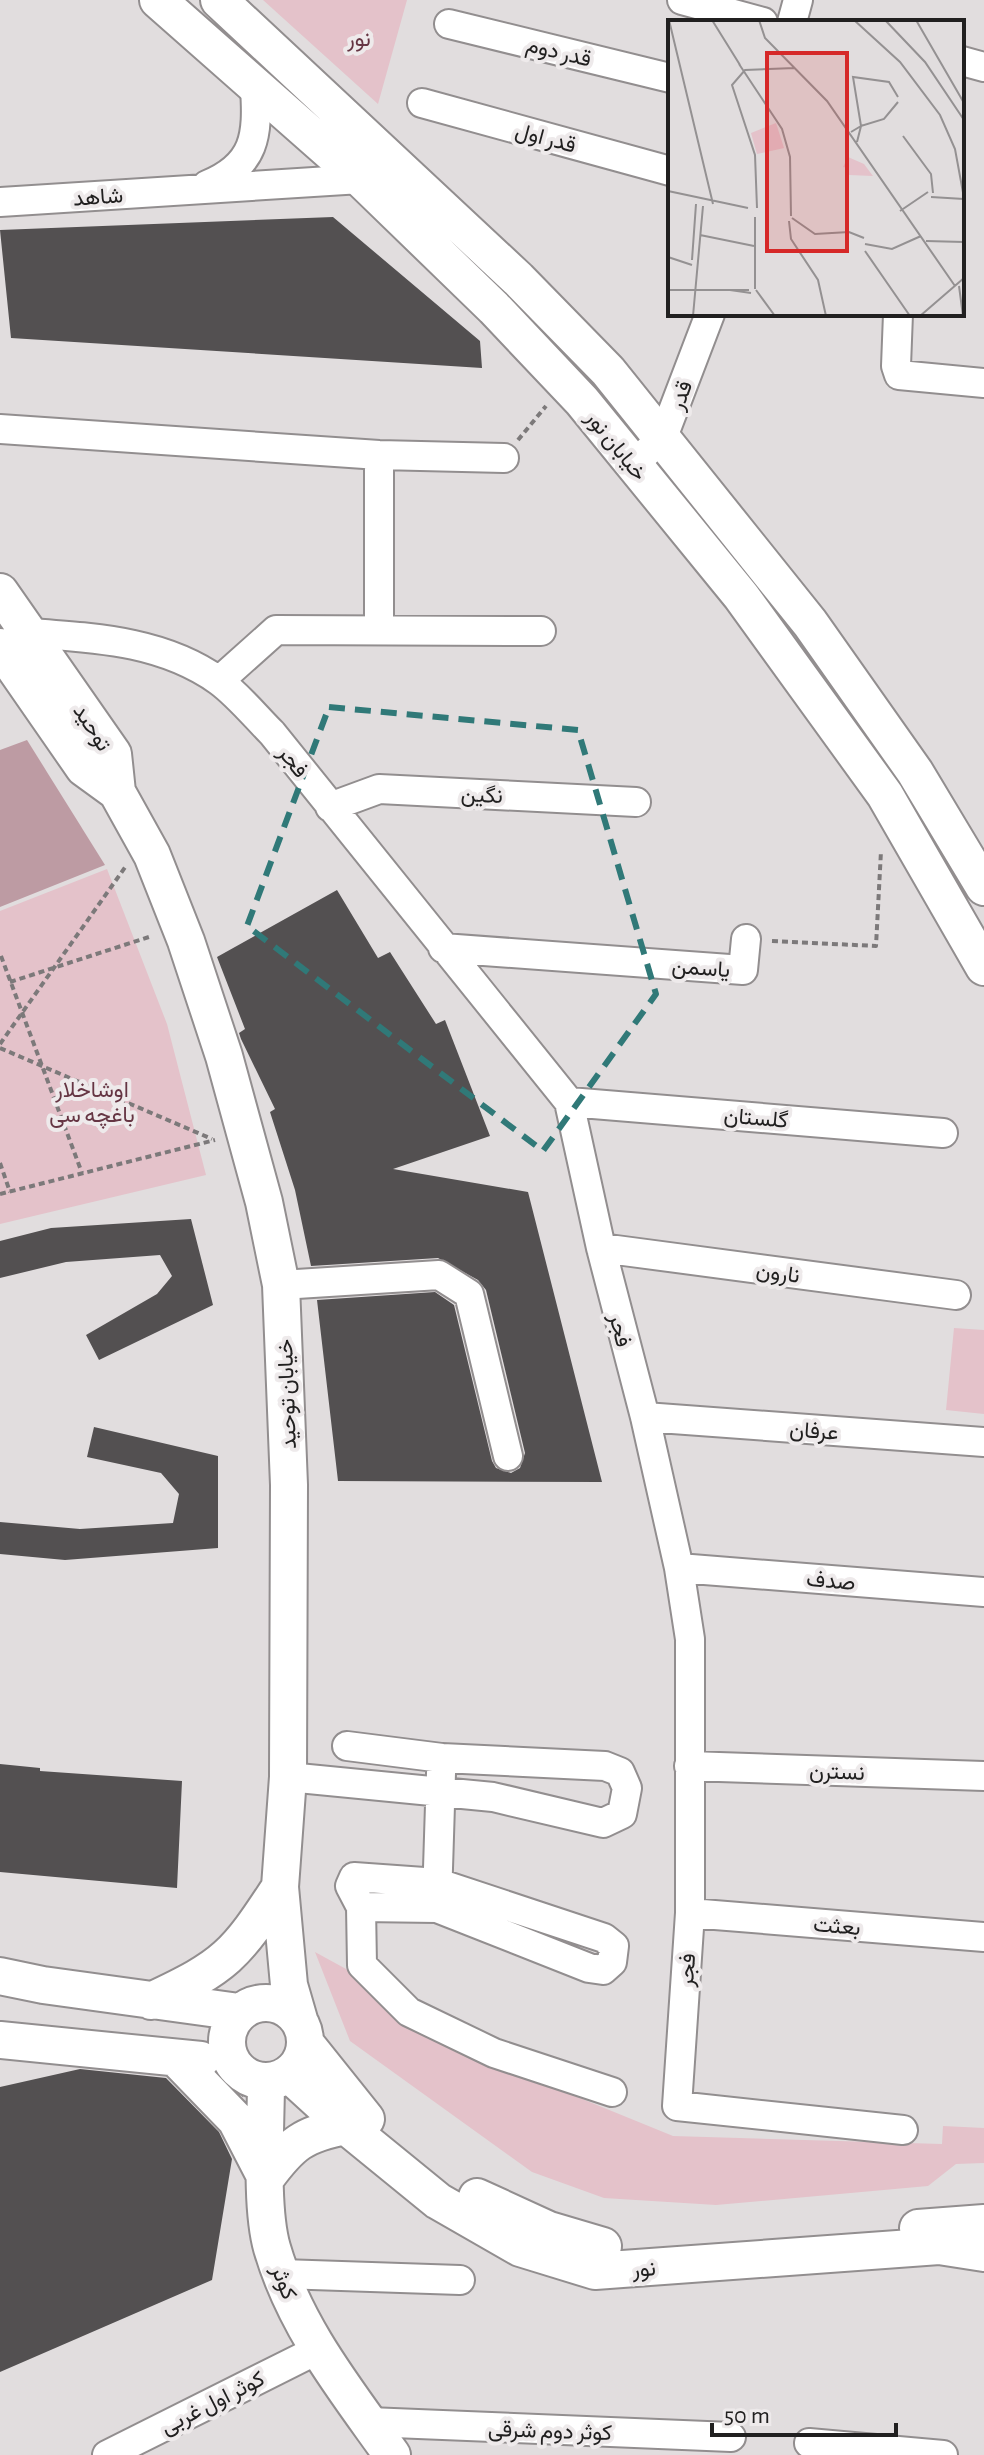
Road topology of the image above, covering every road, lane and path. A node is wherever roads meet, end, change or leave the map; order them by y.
1 (158, 0) edge
2 (219, 0) edge
3 (682, 0) edge
4 (798, 0) edge
5 (756, 20) edge
6 (793, 20) edge
7 (449, 24) dead end
8 (964, 62) edge
9 (984, 67) edge
10 (668, 78) edge
11 (255, 88) junction
12 (422, 103) dead end
13 (668, 170) edge
14 (361, 179) junction
15 (195, 189) junction
16 (0, 202) edge
17 (709, 316) edge
18 (898, 316) edge
19 (565, 383) junction
20 (984, 383) edge
21 (0, 429) edge
22 (663, 437) junction
23 (379, 455) junction
24 (504, 458) joint
25 (633, 465) junction
26 (0, 592) edge
27 (379, 630) junction
28 (541, 631) dead end
29 (12, 644) edge
30 (219, 681) junction
31 (117, 792) joint
32 (636, 802) dead end
33 (330, 807) junction
34 (144, 841) junction
35 (882, 841) dead end
36 (984, 887) edge
37 (181, 928) junction
38 (746, 939) joint
39 (443, 948) junction
40 (1, 956) edge
41 (56, 965) junction
42 (984, 967) edge
43 (10, 982) junction
44 (21, 1014) junction
45 (0, 1046) edge
46 (42, 1066) junction
47 (569, 1102) junction
48 (943, 1133) dead end
49 (230, 1136) junction
50 (0, 1163) edge
51 (82, 1173) junction
52 (10, 1192) junction
53 (0, 1194) edge
54 (601, 1248) junction
55 (281, 1285) junction
56 (956, 1295) dead end
57 (645, 1417) junction
58 (984, 1442) edge
59 (508, 1456) dead end
60 (679, 1568) junction
61 (984, 1592) edge
62 (347, 1746) dead end
63 (442, 1758) junction
64 (689, 1766) junction
65 (984, 1776) edge
66 (288, 1777) junction
67 (441, 1791) junction
68 (280, 1887) junction
69 (437, 1896) junction
70 (690, 1913) junction
71 (984, 1937) edge
72 (0, 1976) edge
73 (151, 2001) junction
74 (250, 2007) junction
75 (0, 2040) edge
76 (290, 2055) junction
77 (176, 2058) junction
78 (232, 2063) junction
79 (612, 2092) dead end
80 (352, 2119) junction
81 (903, 2130) dead end
82 (266, 2178) junction
83 (984, 2223) edge
84 (984, 2253) edge
85 (282, 2274) junction
86 (460, 2280) dead end
87 (317, 2350) junction
88 (369, 2422) junction
89 (731, 2437) dead end
90 (809, 2443) dead end
91 (107, 2455) edge
92 (392, 2455) edge
93 (943, 2455) edge

1 - 11 main road, خیابان نور
2 - 22 main road, خیابان نور
3 - 5 street
4 - 6 street
7 - 10 street, قدر دوم
8 - 9 street
11 - 14 main road, خیابان نور
11 - 15 street
12 - 13 street, قدر اول
14 - 15 street, شاهد
14 - 19 main road, خیابان نور
15 - 16 street, شاهد
17 - 22 street, قدر
18 - 20 street
19 - 24 path
19 - 25 main road, خیابان نور
21 - 23 street
22 - 25 street, قدر
22 - 36 main road, خیابان نور
23 - 24 street
23 - 27 street
25 - 42 main road, خیابان نور
26 - 29 main road, توحید
27 - 28 street
27 - 30 street
29 - 30 street, فجر
29 - 31 main road, توحید
30 - 33 street, فجر
31 - 34 main road, خیابان توحید
32 - 33 street, نگین
33 - 39 street, فجر
34 - 37 main road, خیابان توحید
34 - 41 path
35 - 38 path, یاسمن
37 - 41 path
37 - 49 main road, خیابان توحید
38 - 39 street, یاسمن
39 - 47 street, فجر
40 - 43 path
41 - 43 path
41 - 44 path
43 - 44 path
44 - 45 path
44 - 46 path
45 - 46 path
46 - 49 path
46 - 51 path
47 - 48 street, گلستان
47 - 54 street, فجر
49 - 51 path
49 - 55 main road, خیابان توحید
50 - 52 path
51 - 52 path
52 - 53 path
54 - 56 street, نارون
54 - 57 street, فجر
55 - 59 street
55 - 66 main road, خیابان توحید
57 - 58 street, عرفان
57 - 60 street, فجر
60 - 61 street, صدف
60 - 64 street, فجر
62 - 63 street
63 - 67 street
63 - 67 street
64 - 65 street, نسترن
64 - 70 street, فجر
66 - 67 street
66 - 68 main road, خیابان توحید
67 - 69 street
68 - 73 main road
68 - 74 main road
68 - 76 main road, خیابان توحید
69 - 69 street
69 - 79 street
70 - 71 street, بعثت
70 - 81 street, فجر
72 - 73 main road
73 - 74 main road
74 - 76 main road
74 - 78 main road
75 - 77 main road
76 - 78 main road
76 - 80 main road
76 - 82 main road, کوثر
77 - 78 main road
77 - 82 main road
80 - 82 main road
80 - 83 main road, نور
80 - 84 main road, نور
82 - 85 main road, کوثر
85 - 86 street
85 - 87 main road, کوثر
87 - 88 main road, کوثر
87 - 91 street, کوثر اول غربی
88 - 89 street, کوثر دوم شرقی
88 - 92 main road, کوثر
90 - 93 street

